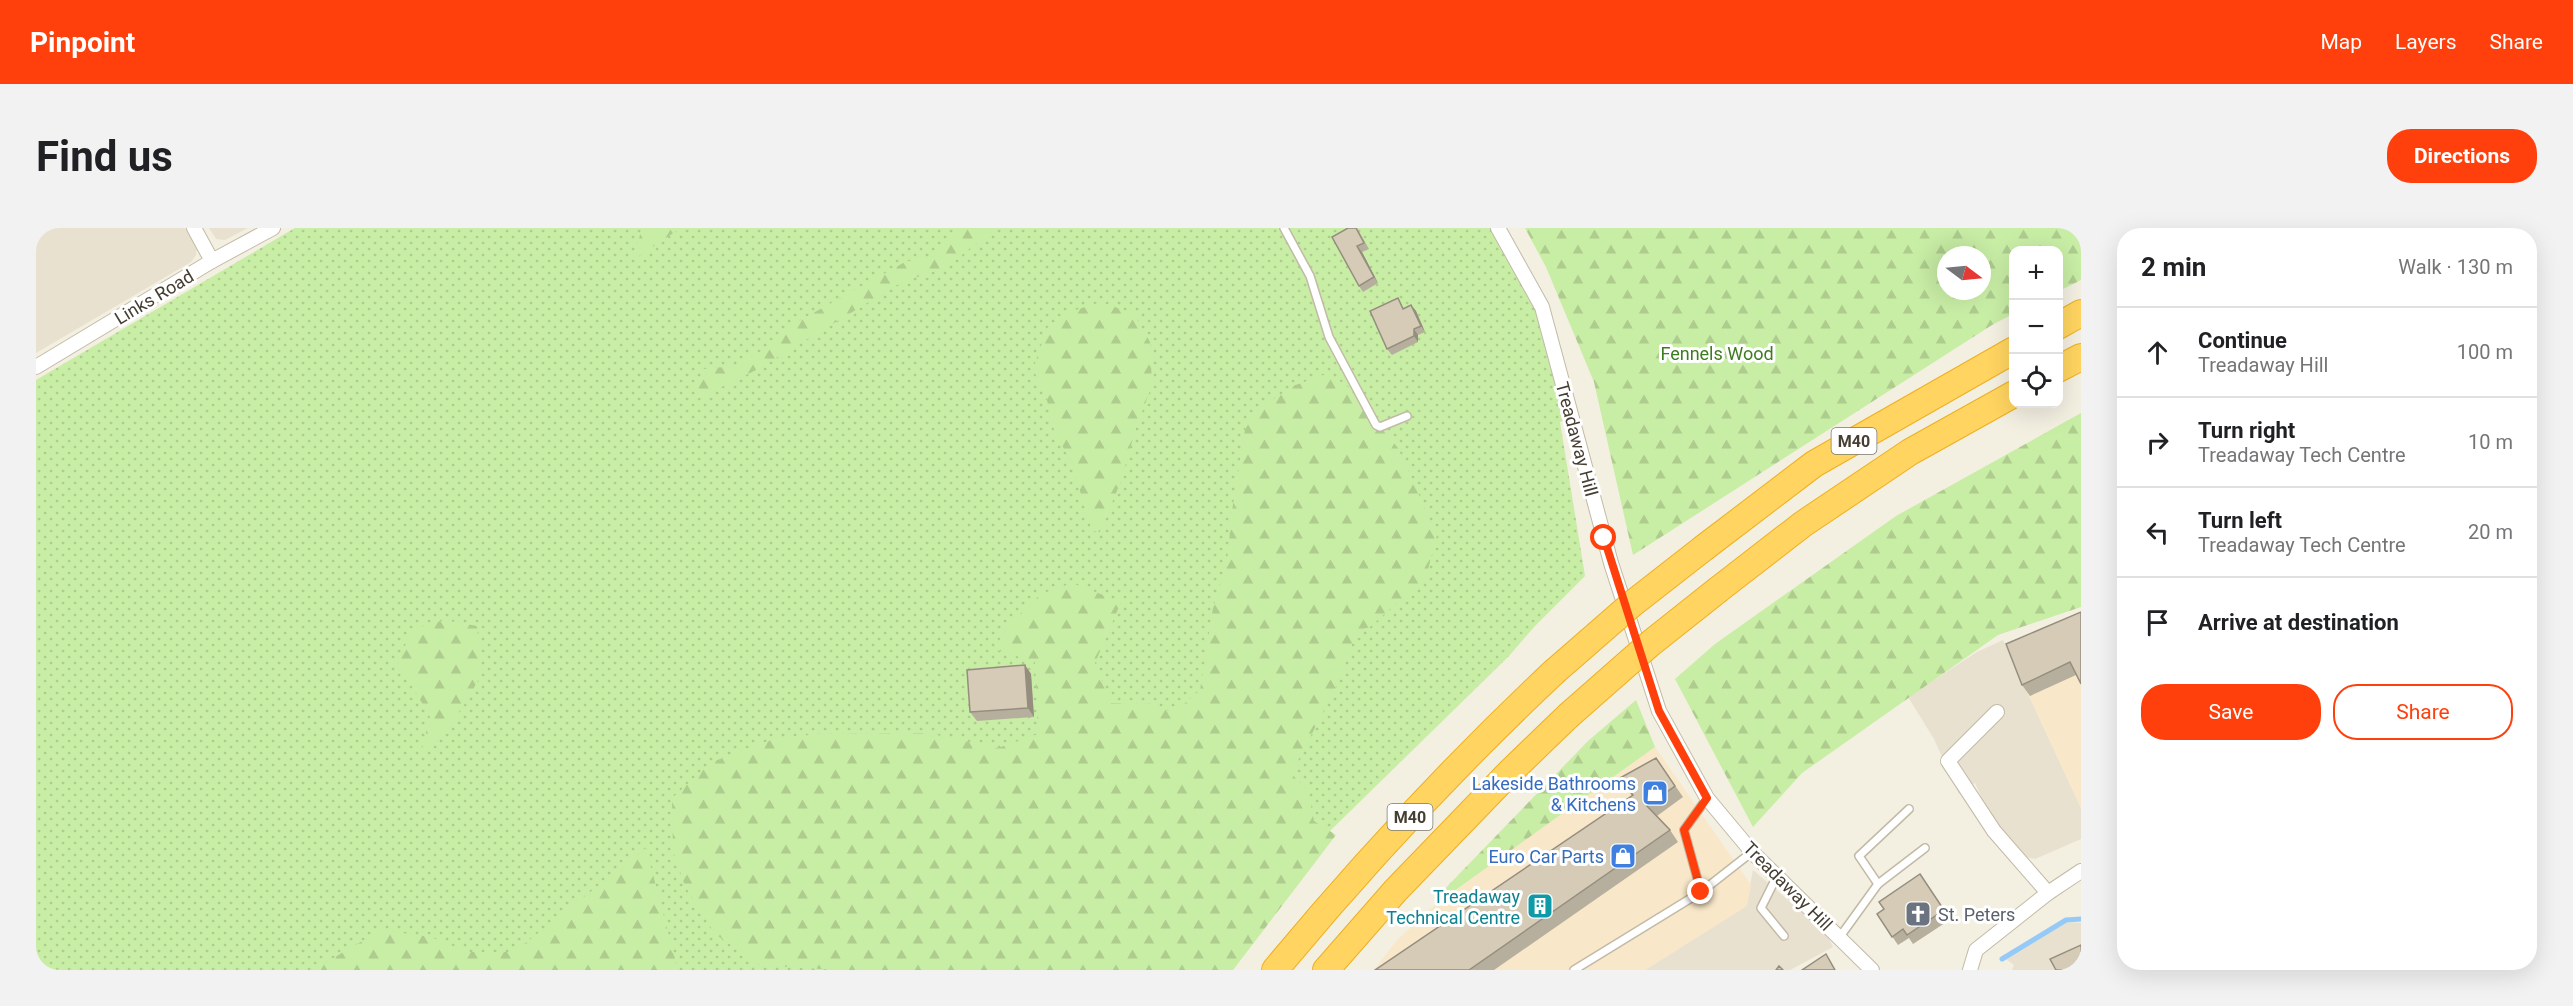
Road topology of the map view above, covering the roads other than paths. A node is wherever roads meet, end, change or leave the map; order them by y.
1 (194, 228) edge
2 (273, 228) edge
3 (1284, 228) edge
4 (1498, 228) edge
5 (212, 261) junction
6 (2081, 313) edge
7 (2063, 323) edge
8 (2009, 352) edge
9 (2081, 357) edge
10 (2063, 366) edge
11 (36, 368) edge
12 (2009, 396) edge
13 (1407, 416) dead end
14 (1997, 712) dead end
15 (1707, 798) junction
16 (1909, 808) dead end
17 (1925, 848) dead end
18 (1752, 852) junction
19 (2081, 871) edge
20 (1777, 876) junction
21 (1878, 884) junction
22 (1701, 892) junction
23 (2048, 893) junction
24 (1784, 936) dead end
25 (1839, 938) junction
26 (1330, 966) edge
27 (1275, 970) edge
28 (1574, 970) edge
29 (1872, 970) edge
30 (1970, 970) edge

1 - 5 street
2 - 5 street, Links Road
3 - 13 lane
4 - 15 street, Treadaway Hill
5 - 11 street, Links Road
6 - 7 highway
8 - 27 highway, M40, bridge
9 - 10 highway
12 - 26 highway, M40, bridge
14 - 23 street
15 - 18 street, Treadaway Hill
15 - 22 lane
16 - 21 lane
17 - 21 lane
18 - 20 street, Treadaway Hill
18 - 22 lane
19 - 23 street
20 - 24 lane
20 - 25 street, Treadaway Hill
21 - 25 lane
22 - 28 lane
23 - 30 street
25 - 29 street, Treadaway Hill

